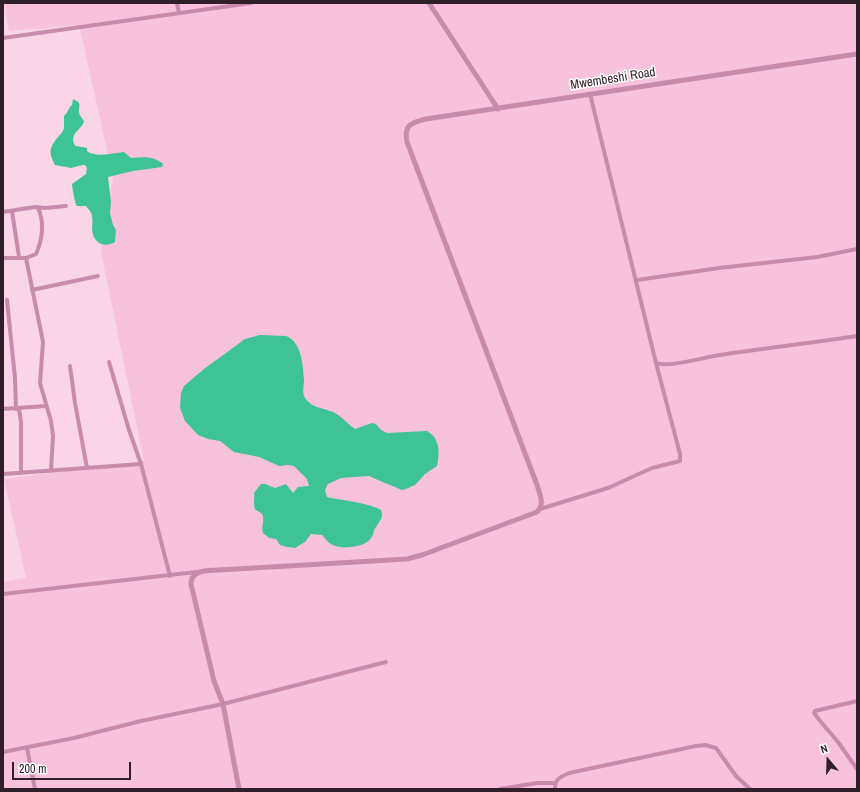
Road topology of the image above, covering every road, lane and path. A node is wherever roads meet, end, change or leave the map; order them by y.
1 (177, 3) edge
2 (251, 3) edge
3 (429, 3) edge
4 (179, 13) junction
5 (3, 38) edge
6 (857, 54) edge
7 (590, 94) junction
8 (498, 109) junction
9 (66, 206) dead end
10 (38, 208) junction
11 (12, 211) junction
12 (3, 212) edge
13 (857, 248) edge
14 (19, 257) junction
15 (3, 258) edge
16 (26, 258) junction
17 (98, 276) dead end
18 (637, 280) junction
19 (32, 290) junction
20 (7, 300) dead end
21 (857, 336) edge
22 (110, 362) dead end
23 (656, 363) junction
24 (70, 366) dead end
25 (46, 406) junction
26 (3, 409) edge
27 (18, 409) junction
28 (141, 464) junction
29 (87, 468) junction
30 (51, 471) junction
31 (21, 473) junction
32 (3, 474) edge
33 (540, 509) junction
34 (196, 572) junction
35 (170, 576) junction
36 (3, 594) edge
37 (386, 662) dead end
38 (857, 701) edge
39 (224, 704) junction
40 (27, 748) junction
41 (3, 752) edge
42 (857, 769) edge
43 (555, 784) junction
44 (35, 789) edge
45 (239, 789) edge
46 (500, 789) edge
47 (555, 789) edge
48 (750, 789) edge

1 - 4 street
2 - 4 street
3 - 8 street
4 - 5 street
6 - 7 street, Mwembeshi Road
7 - 8 street, Mwembeshi Road
7 - 18 street
8 - 33 street, Mwembeshi Road
9 - 10 street
10 - 11 street
10 - 16 street
11 - 12 street
11 - 14 street
13 - 18 street
14 - 15 street
14 - 16 street
16 - 19 street
17 - 19 street
18 - 23 street
19 - 25 street
20 - 27 street
21 - 23 street
22 - 28 street
23 - 33 street
24 - 29 street
25 - 27 street
25 - 30 street
26 - 27 street
27 - 31 street
28 - 29 street
28 - 35 street
29 - 30 street
30 - 31 street
31 - 32 street
33 - 34 street
34 - 35 street
34 - 39 street
35 - 36 street
37 - 39 street
38 - 42 street
39 - 40 street
39 - 45 street
40 - 41 street
40 - 44 street
43 - 46 street
43 - 47 street
43 - 48 street

